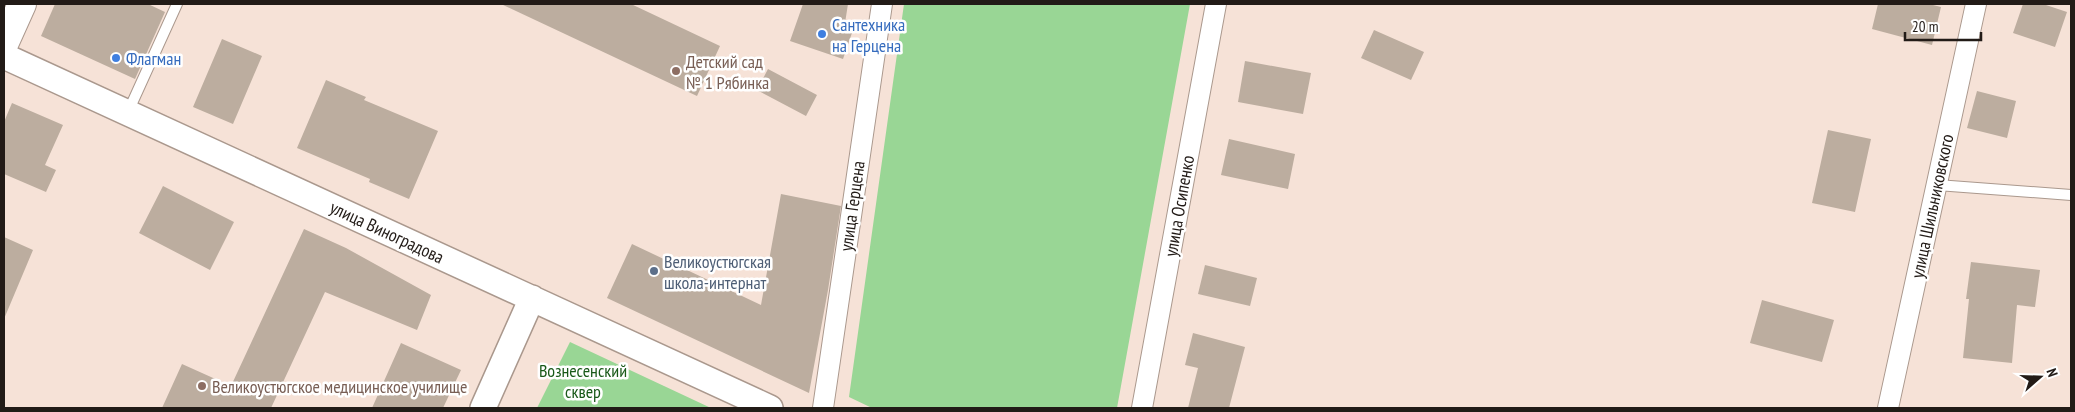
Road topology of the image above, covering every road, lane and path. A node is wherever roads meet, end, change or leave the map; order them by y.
1 (22, 4) edge
2 (178, 4) edge
3 (882, 4) edge
4 (1216, 4) edge
5 (1976, 4) edge
6 (4, 44) edge
7 (4, 56) edge
8 (127, 113) junction
9 (1937, 185) junction
10 (2071, 195) edge
11 (532, 298) junction
12 (483, 408) edge
13 (770, 408) edge
14 (823, 408) edge
15 (1142, 408) edge
16 (1888, 408) edge

1 - 6 main road
2 - 8 lane
3 - 14 street, улица Герцена
4 - 15 street, улица Осипенко
5 - 9 street, улица Шильниковского
7 - 8 street, улица Виноградова
8 - 11 street, улица Виноградова
9 - 10 lane
9 - 16 street, улица Шильниковского
11 - 12 street
11 - 13 street, улица Виноградова

